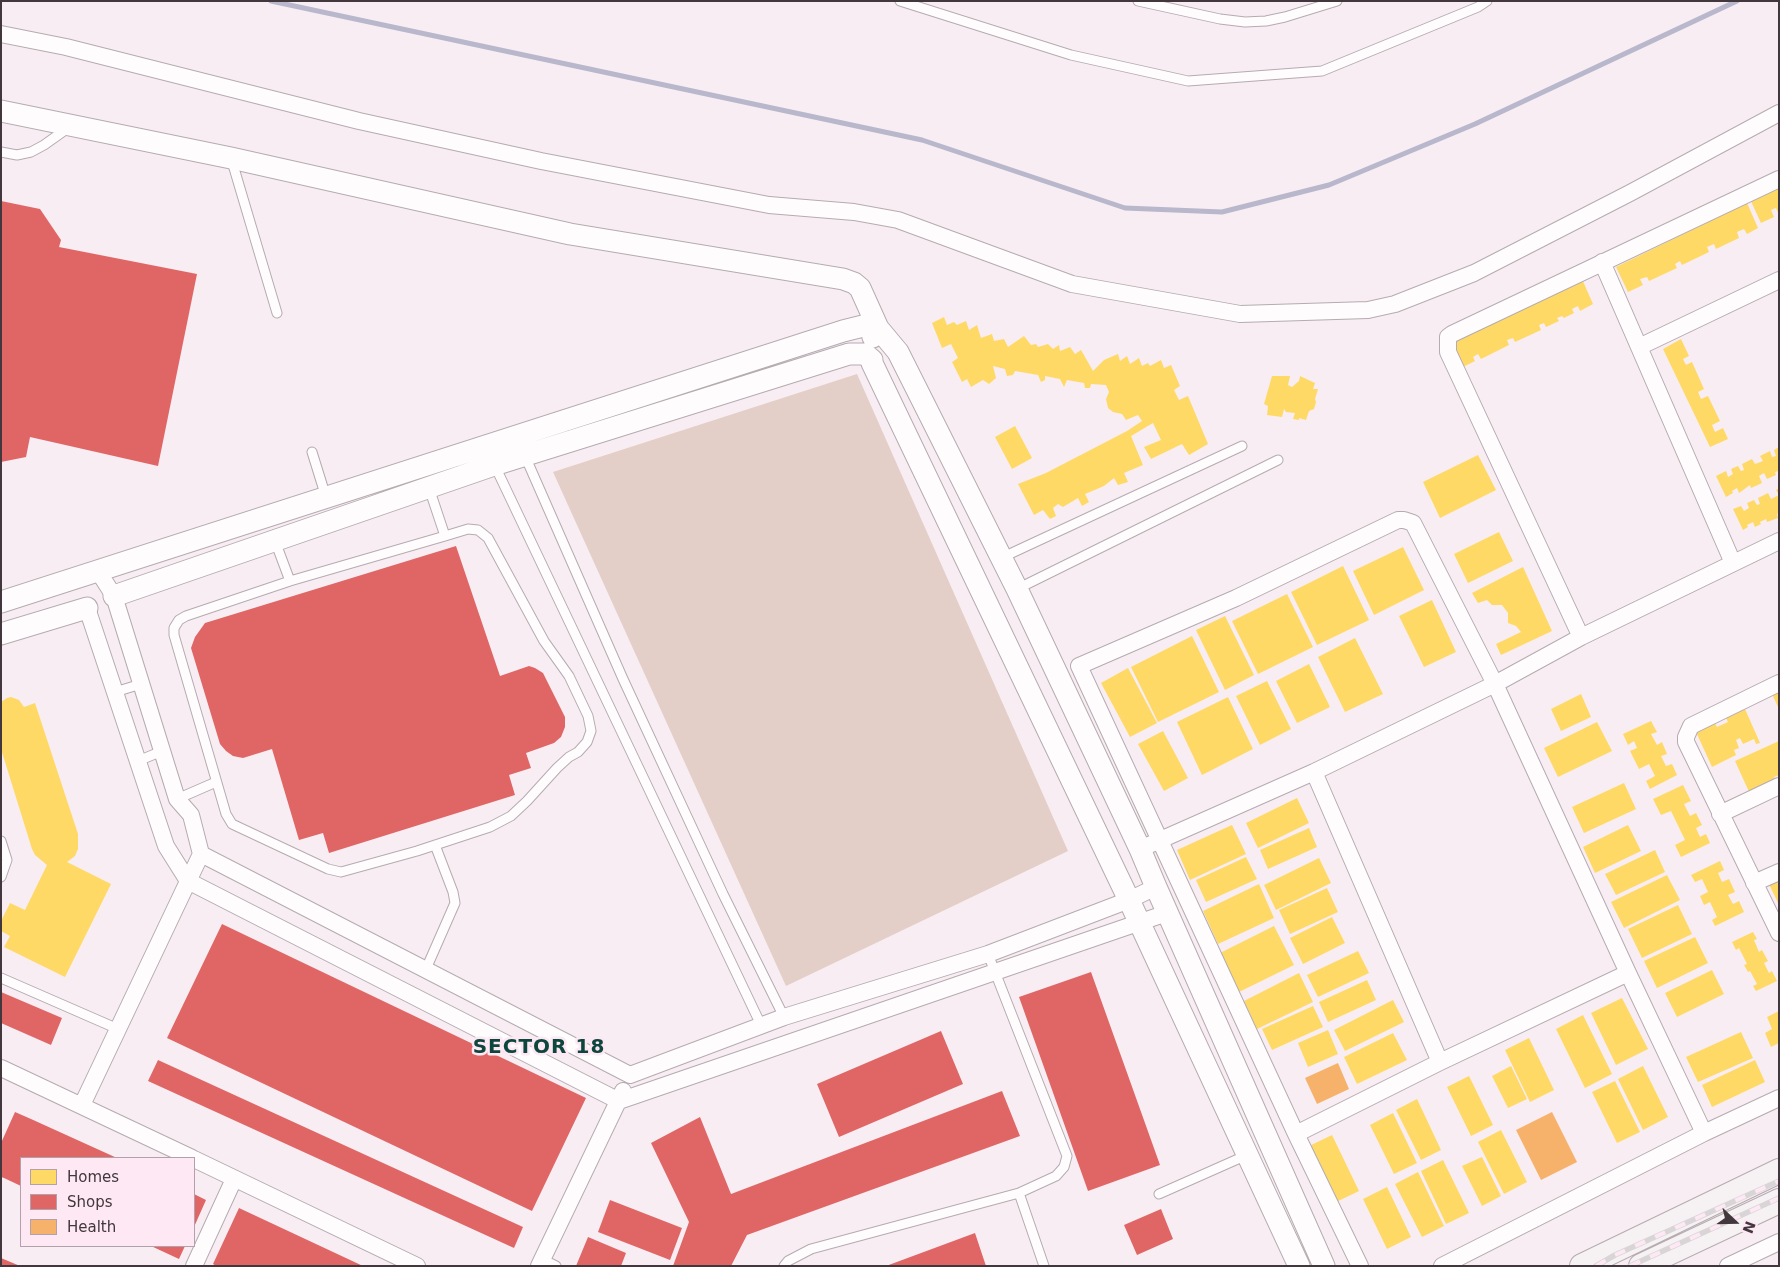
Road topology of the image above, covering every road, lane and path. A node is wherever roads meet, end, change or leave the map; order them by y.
1 (900, 1) edge
2 (1138, 1) edge
3 (1337, 1) edge
4 (1487, 1) edge
5 (1, 34) edge
6 (1, 111) edge
7 (1779, 113) edge
8 (71, 127) junction
9 (1, 152) edge
10 (231, 158) junction
11 (1779, 179) edge
12 (1602, 262) junction
13 (1779, 280) edge
14 (277, 313) dead end
15 (878, 328) junction
16 (1639, 347) junction
17 (866, 354) junction
18 (1242, 446) dead end
19 (312, 452) dead end
20 (525, 456) junction
21 (1278, 460) dead end
22 (494, 465) junction
23 (429, 488) junction
24 (326, 498) junction
25 (445, 536) junction
26 (275, 541) junction
27 (1779, 541) edge
28 (1001, 558) junction
29 (1734, 563) junction
30 (98, 571) junction
31 (290, 580) junction
32 (1017, 589) junction
33 (114, 596) junction
34 (1, 602) edge
35 (87, 608) joint
36 (1, 634) edge
37 (1581, 637) junction
38 (1779, 683) edge
39 (141, 684) junction
40 (1495, 684) junction
41 (115, 692) junction
42 (162, 751) junction
43 (138, 761) junction
44 (1314, 772) junction
45 (216, 782) junction
46 (1779, 786) edge
47 (177, 799) junction
48 (1720, 814) junction
49 (1, 841) edge
50 (435, 845) junction
51 (1150, 845) junction
52 (202, 854) junction
53 (1779, 872) edge
54 (1, 877) edge
55 (188, 881) junction
56 (1754, 883) junction
57 (1156, 887) junction
58 (1129, 900) junction
59 (1167, 913) junction
60 (1140, 923) junction
61 (1779, 933) edge
62 (988, 954) junction
63 (426, 968) junction
64 (995, 971) junction
65 (1628, 973) junction
66 (1, 978) edge
67 (784, 1017) junction
68 (761, 1025) junction
69 (118, 1030) junction
70 (1440, 1062) junction
71 (2, 1070) edge
72 (630, 1075) junction
73 (1779, 1098) edge
74 (619, 1100) junction
75 (82, 1105) junction
76 (1704, 1133) junction
77 (1296, 1134) junction
78 (1248, 1155) junction
79 (189, 1157) edge
80 (195, 1160) edge
81 (1779, 1171) edge
82 (234, 1178) junction
83 (1019, 1193) junction
84 (1159, 1194) dead end
85 (1779, 1201) edge
86 (1779, 1242) edge
87 (546, 1263) edge
88 (194, 1266) edge
89 (417, 1266) edge
90 (784, 1266) edge
91 (1044, 1266) edge
92 (1299, 1266) edge
93 (1324, 1266) edge
94 (1360, 1266) edge
95 (1442, 1266) edge
96 (1582, 1266) edge
97 (1641, 1266) edge
98 (1728, 1266) edge

1 - 4 lane
2 - 3 lane
5 - 7 street
6 - 8 street
8 - 9 lane
8 - 10 street
10 - 14 lane
10 - 15 street
11 - 12 street
12 - 16 street
12 - 37 street
13 - 16 street
15 - 17 street
15 - 24 street
15 - 28 street
16 - 29 street
17 - 20 street
17 - 58 street
18 - 28 lane
19 - 24 lane
20 - 22 street
20 - 67 lane
21 - 32 lane
22 - 23 street
22 - 68 lane
23 - 25 lane
23 - 26 street
24 - 30 street
25 - 31 lane
25 - 50 lane
26 - 31 lane
26 - 33 street
27 - 29 street
28 - 32 street
29 - 37 street
30 - 33 street
30 - 34 street
31 - 45 lane
32 - 51 street
33 - 39 street
35 - 36 street
35 - 41 street
37 - 40 street
38 - 48 street
39 - 41 lane
39 - 42 street
40 - 44 street
40 - 51 street
40 - 65 street
41 - 43 street
42 - 43 lane
42 - 47 street
43 - 55 street
44 - 51 street
44 - 70 street
45 - 47 lane
45 - 50 lane
46 - 48 street
47 - 52 street
48 - 56 street
49 - 54 lane
50 - 63 lane
51 - 57 street
51 - 77 street
52 - 55 street
52 - 63 street
53 - 56 street
55 - 69 street
55 - 74 street
56 - 61 street
57 - 58 street
57 - 59 street
58 - 60 street
58 - 62 street
59 - 60 street
59 - 93 street
60 - 64 street
60 - 78 street
62 - 64 lane
62 - 67 street
63 - 72 street
64 - 74 street
64 - 83 lane
65 - 70 street
65 - 76 street
66 - 69 lane
67 - 68 street
68 - 72 street
69 - 75 street
70 - 77 street
71 - 75 street
72 - 74 street
73 - 76 street
74 - 87 street
75 - 79 street
76 - 95 street
77 - 94 street
78 - 84 lane
78 - 92 street
80 - 82 street
81 - 96 main road
82 - 88 street
82 - 89 street
83 - 90 lane
83 - 91 lane
85 - 97 main road
86 - 98 street

